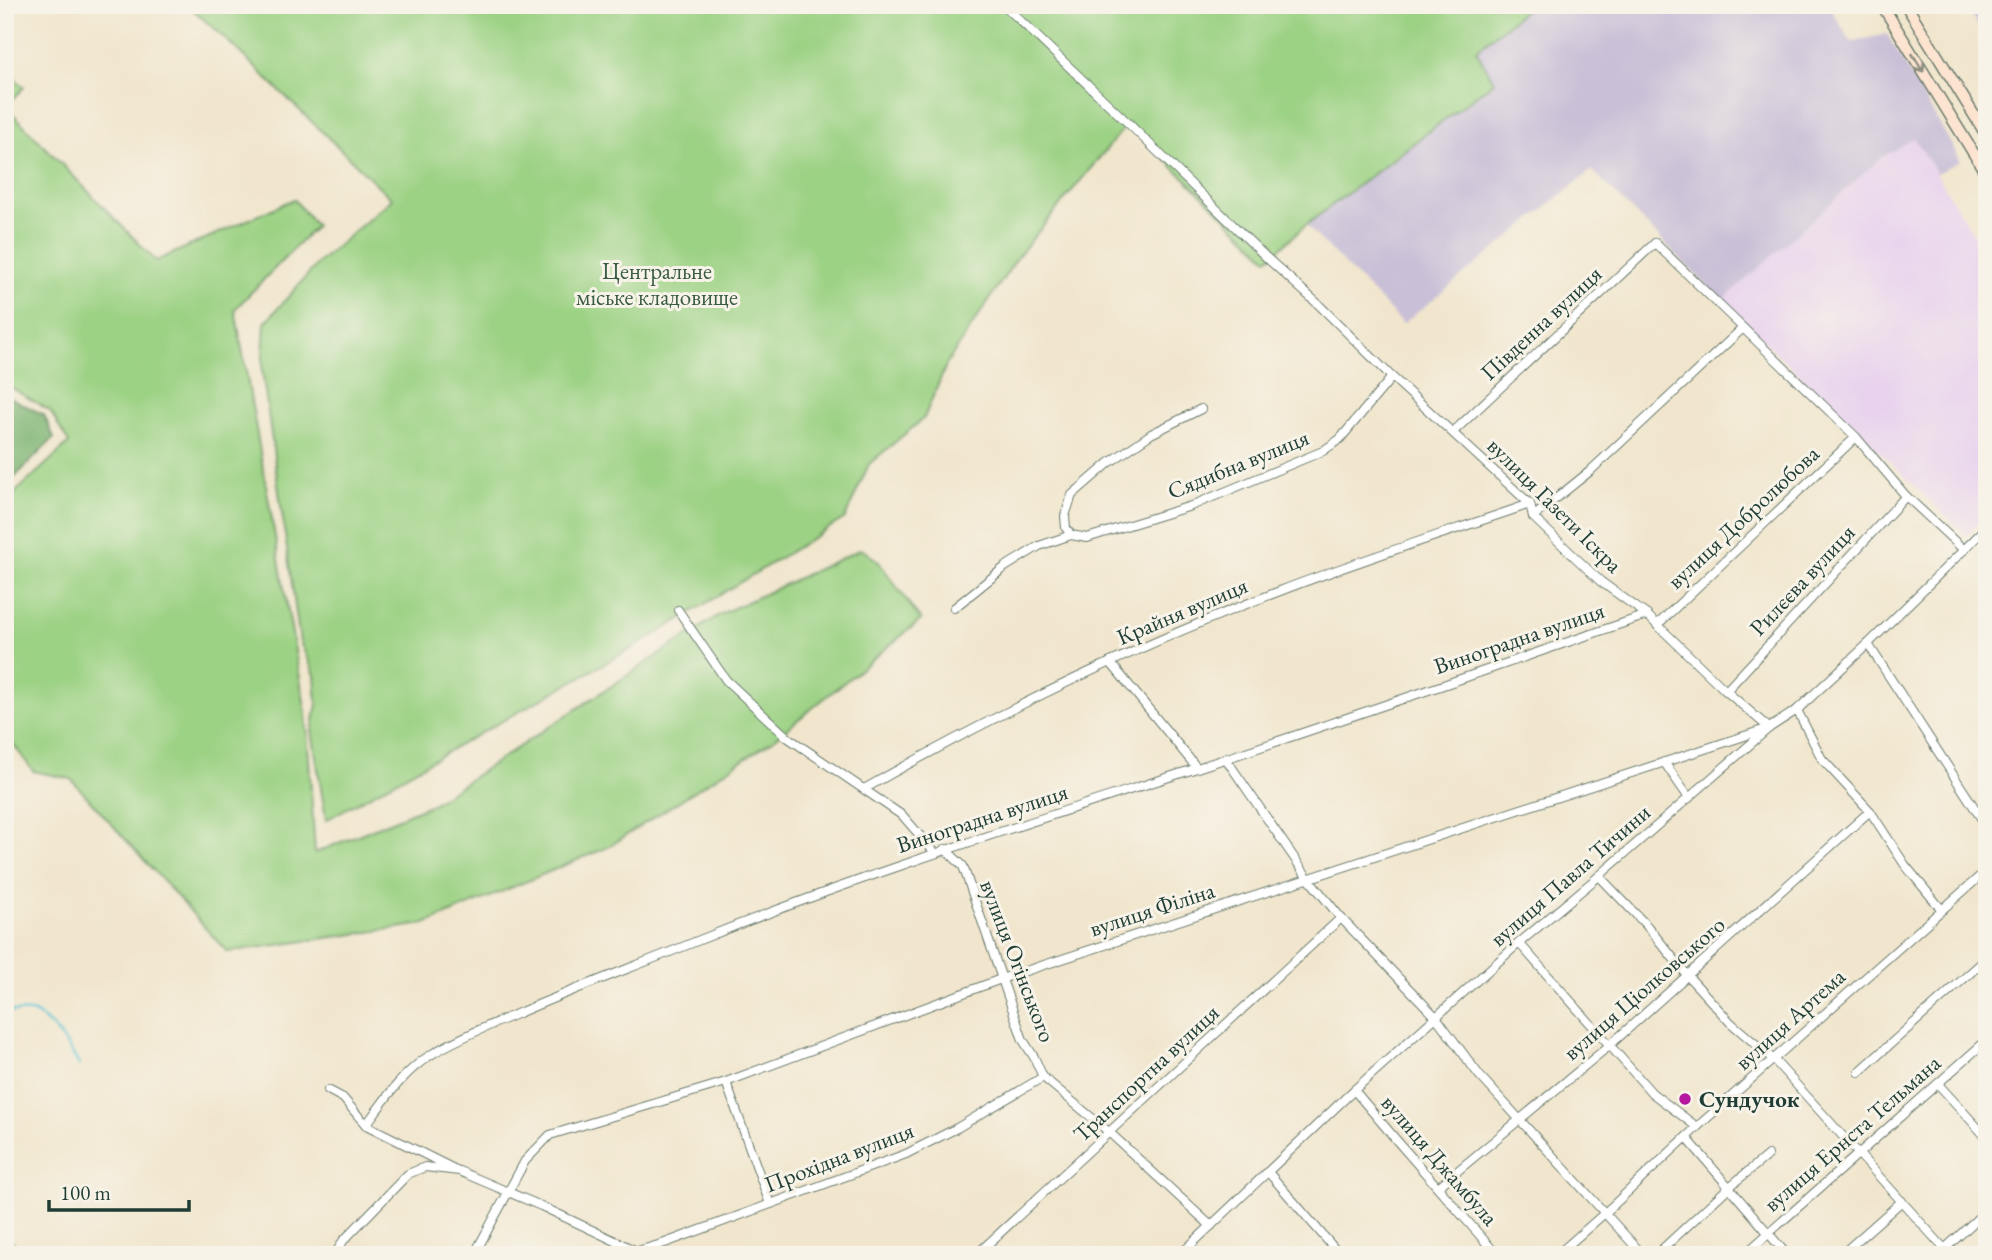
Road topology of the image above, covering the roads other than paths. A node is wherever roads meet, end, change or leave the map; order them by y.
1 (1004, 5) edge
2 (1882, 5) edge
3 (1906, 5) edge
4 (1987, 136) edge
5 (1987, 175) edge
6 (1742, 328) junction
7 (1392, 377) junction
8 (1201, 409) dead end
9 (1453, 432) junction
10 (1856, 437) junction
11 (1906, 496) junction
12 (1530, 504) junction
13 (1533, 517) junction
14 (1987, 527) edge
15 (1071, 536) junction
16 (1964, 551) junction
17 (954, 608) dead end
18 (678, 610) dead end
19 (1647, 615) junction
20 (1657, 625) junction
21 (1868, 644) junction
22 (1110, 662) junction
23 (1726, 691) junction
24 (1797, 710) junction
25 (1769, 728) junction
26 (1226, 759) junction
27 (1664, 762) junction
28 (1197, 768) junction
29 (864, 789) junction
30 (1689, 798) junction
31 (1870, 811) junction
32 (1987, 827) edge
33 (945, 849) junction
34 (935, 853) junction
35 (1987, 870) edge
36 (1600, 876) junction
37 (1308, 878) junction
38 (1942, 910) junction
39 (1341, 918) junction
40 (1518, 943) junction
41 (1987, 958) edge
42 (1686, 975) junction
43 (1001, 979) junction
44 (1436, 1017) junction
45 (1987, 1040) edge
46 (1610, 1045) junction
47 (1774, 1060) junction
48 (1859, 1072) dead end
49 (1043, 1077) junction
50 (726, 1083) junction
51 (1938, 1084) junction
52 (328, 1090) dead end
53 (1354, 1090) junction
54 (1520, 1121) junction
55 (366, 1125) junction
56 (1697, 1127) junction
57 (1984, 1128) edge
58 (1110, 1133) junction
59 (1686, 1137) junction
60 (1987, 1138) edge
61 (1859, 1154) junction
62 (1768, 1155) dead end
63 (458, 1171) junction
64 (1268, 1172) junction
65 (1438, 1187) junction
66 (1728, 1188) junction
67 (507, 1192) junction
68 (1902, 1202) junction
69 (770, 1204) junction
70 (1987, 1210) edge
71 (1606, 1212) junction
72 (1211, 1226) junction
73 (1767, 1233) junction
74 (641, 1253) edge
75 (1944, 1253) edge
76 (335, 1255) edge
77 (474, 1255) edge
78 (976, 1255) edge
79 (1180, 1255) edge
80 (1340, 1255) edge
81 (1497, 1255) edge
82 (1557, 1255) edge
83 (1643, 1255) edge
84 (1656, 1255) edge
85 (1744, 1255) edge
86 (1787, 1255) edge
87 (1841, 1255) edge

1 - 7 street, вулиця Газети Іскра
2 -> 5 main road
3 - 4 main road
6 - 9 street, Південна вулиця
6 - 10 street
6 - 13 street
7 - 9 street, вулиця Газети Іскра
7 - 15 street, Сядибна вулиця
8 - 15 street
9 - 12 street, вулиця Газети Іскра
10 - 11 street
10 - 20 street, вулиця Добролюбова
11 - 16 street
11 - 23 street, Рилєєва вулиця
12 - 13 street, вулиця Газети Іскра
12 - 22 street, Крайня вулиця
13 - 19 street, вулиця Газети Іскра
14 - 16 street, вулиця Павла Тичини
15 - 17 street, Сядибна вулиця
16 - 21 street, вулиця Павла Тичини
18 - 29 street
19 - 20 street, вулиця Газети Іскра
19 - 26 street, Виноградна вулиця
20 - 23 street, вулиця Газети Іскра
21 - 24 street, вулиця Павла Тичини
21 - 32 street
22 - 28 street
22 - 29 street, Крайня вулиця
23 - 25 street, вулиця Газети Іскра
24 - 25 street, вулиця Павла Тичини
24 - 31 street
25 - 27 street, вулиця Філіна
25 - 30 street, вулиця Павла Тичини
26 - 28 street, Виноградна вулиця
26 - 37 street
27 - 30 street
27 - 37 street, вулиця Філіна
28 - 33 street, Виноградна вулиця
29 - 34 street
30 - 36 street, вулиця Павла Тичини
31 - 38 street
31 - 42 street, вулиця Ціолковського
33 - 34 street, Виноградна вулиця
33 - 43 street, вулиця Огінського
34 - 55 street, Виноградна вулиця
35 - 38 street, вулиця Артема
36 - 40 street, вулиця Павла Тичини
36 - 42 street
37 - 39 street
37 - 43 street, вулиця Філіна
38 - 47 street, вулиця Артема
39 - 44 street
39 - 58 street, Транспортна вулиця
40 - 44 street, вулиця Павла Тичини
40 - 46 street
41 - 48 street
42 - 46 street, вулиця Ціолковського
42 - 47 street
43 - 49 street, вулиця Огінського
43 - 50 street, вулиця Філіна
44 - 53 street, вулиця Павла Тичини
44 - 54 street
45 - 51 street, вулиця Ернста Тельмана
46 - 54 street, вулиця Ціолковського
46 - 56 street
47 - 56 street, вулиця Артема
47 - 61 street
49 - 58 street, вулиця Огінського
49 - 69 street, Прохідна вулиця
50 - 67 street, вулиця Філіна
50 - 69 street
51 - 57 street
51 - 61 street, вулиця Ернста Тельмана
52 - 55 street
53 - 64 street, вулиця Павла Тичини
53 - 65 street, вулиця Джамбула
54 - 65 street, вулиця Ціолковського
54 - 71 street
55 - 63 street
56 - 59 street, вулиця Артема
57 - 60 street
58 - 72 street, вулиця Огінського
58 - 78 street, Транспортна вулиця
59 - 66 street
59 - 71 street, вулиця Артема
61 - 68 street
61 - 73 street, вулиця Ернста Тельмана
62 - 66 street
63 - 67 street
63 - 76 street
64 - 72 street, вулиця Павла Тичини
64 - 80 street
65 - 81 street, вулиця Джамбула
66 - 73 street
66 - 84 street
67 - 74 street
67 - 77 street
68 - 75 street
68 - 87 street
69 - 74 street, Прохідна вулиця
70 - 75 street
71 - 82 street, вулиця Артема
71 - 83 street
72 - 79 street, вулиця Павла Тичини
73 - 85 street, вулиця Ернста Тельмана
73 - 86 street

